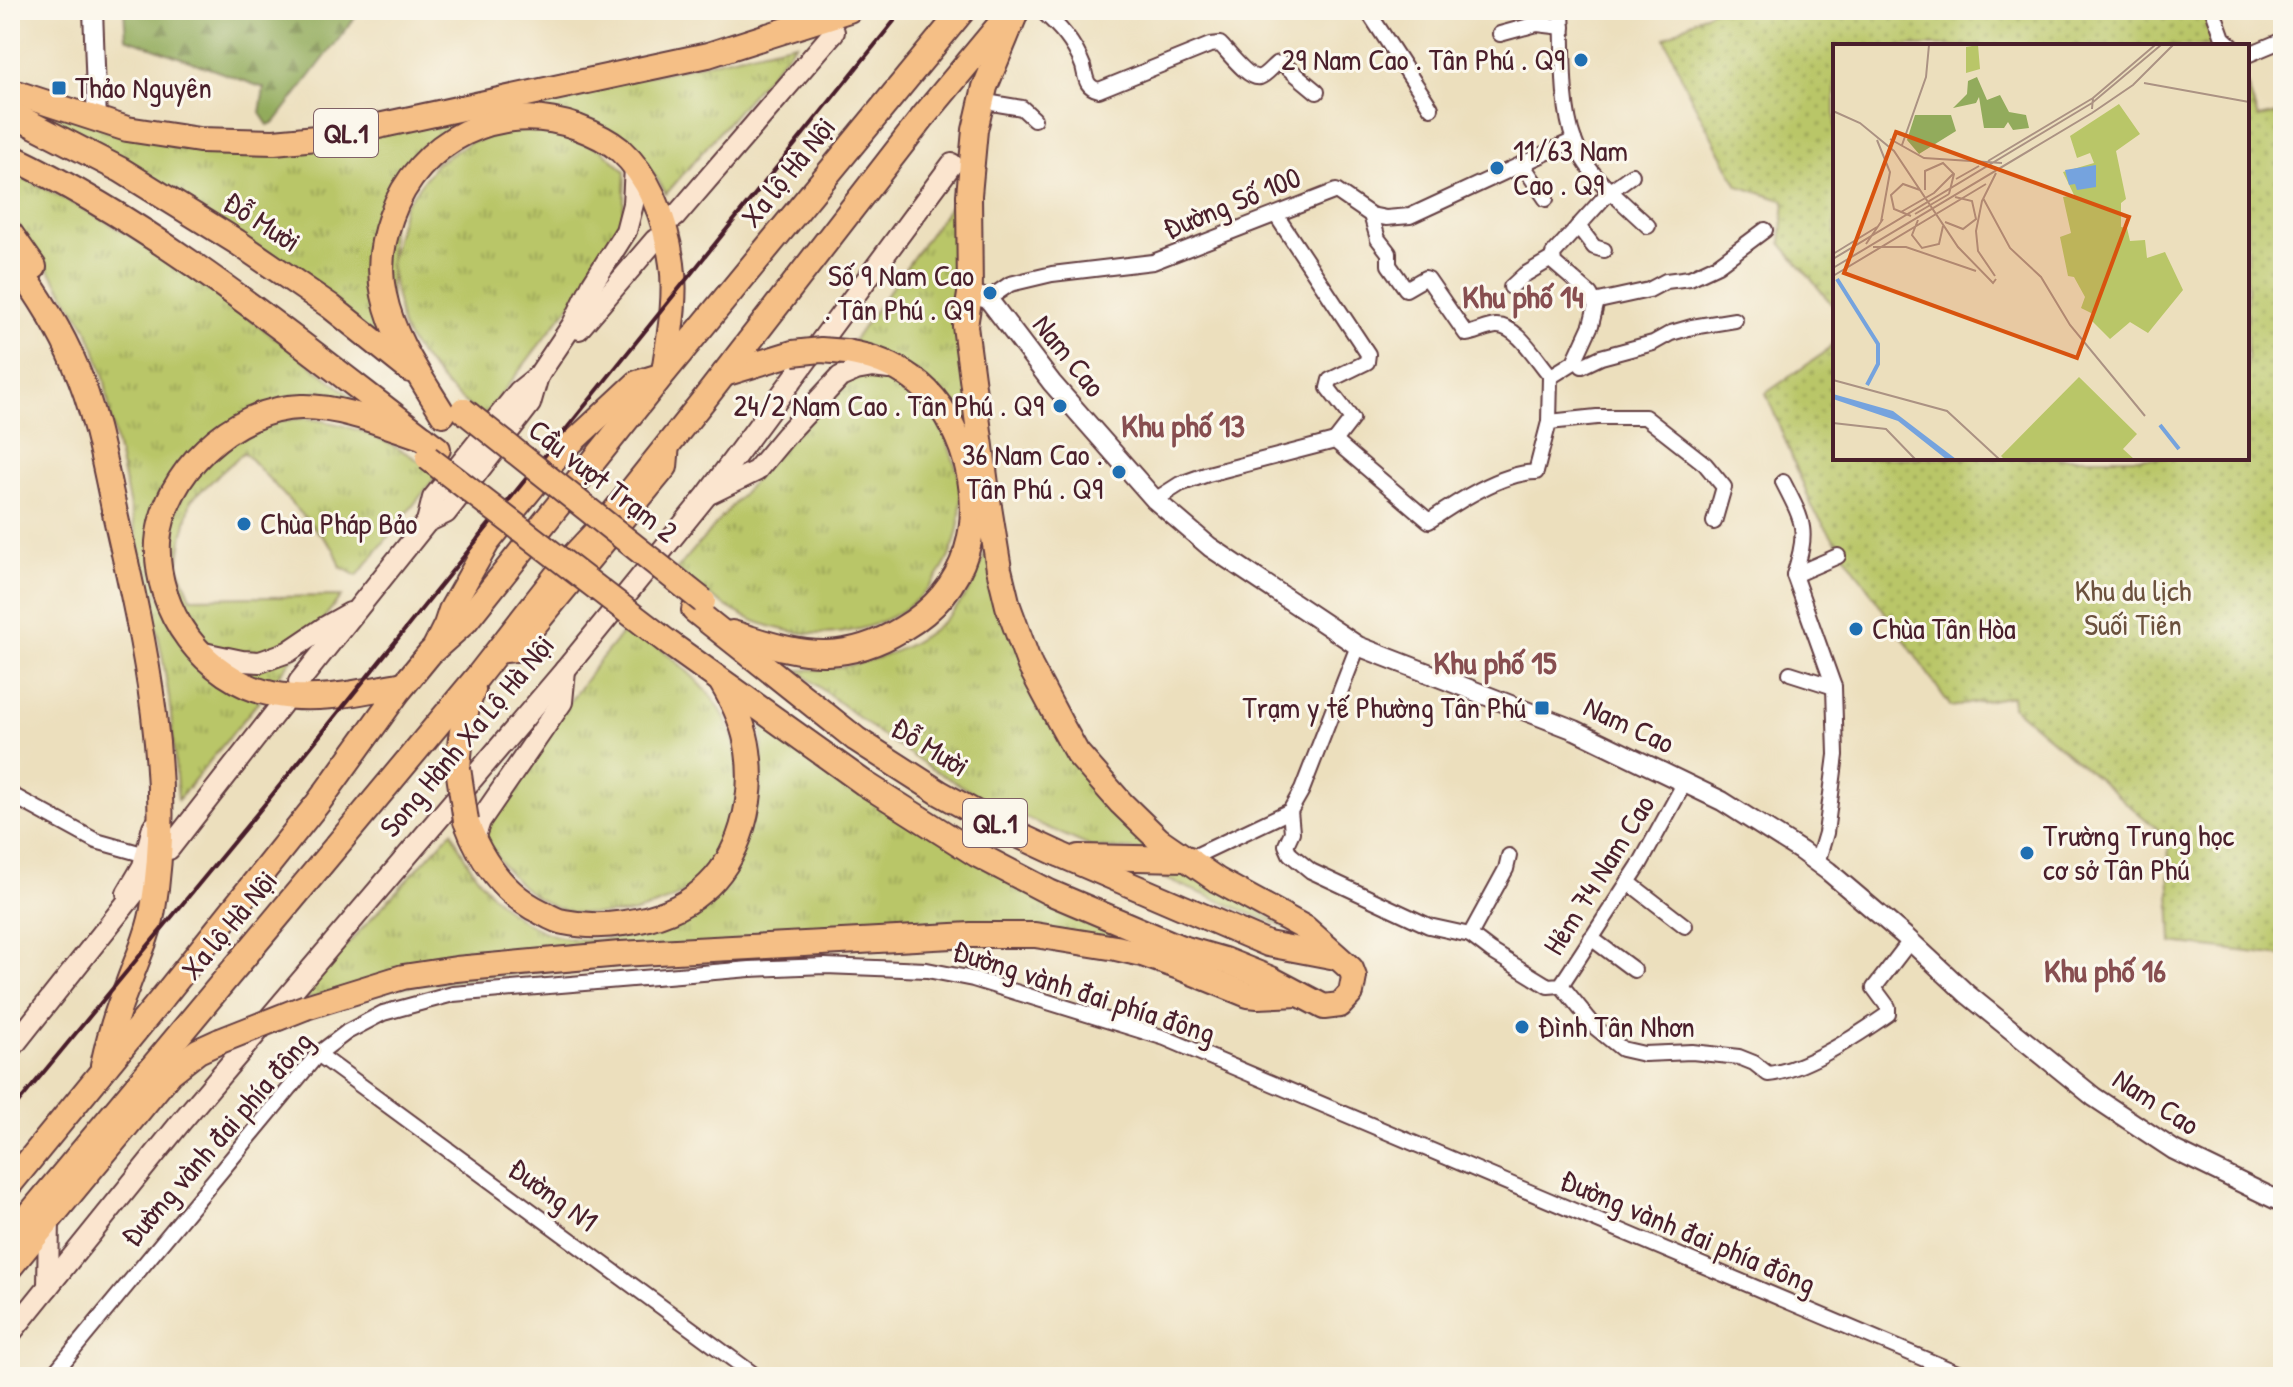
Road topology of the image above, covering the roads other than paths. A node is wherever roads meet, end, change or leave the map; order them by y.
1 (93, 10) edge
2 (814, 10) edge
3 (849, 10) edge
4 (963, 10) edge
5 (1014, 10) edge
6 (1029, 10) edge
7 (1041, 10) edge
8 (1367, 10) edge
9 (1562, 10) edge
10 (2213, 10) edge
11 (1563, 27) junction
12 (834, 32) dead end
13 (1500, 34) dead end
14 (765, 38) junction
15 (1005, 39) junction
16 (2283, 40) edge
17 (2230, 44) edge
18 (2249, 54) edge
19 (10, 82) edge
20 (10, 91) edge
21 (1317, 92) dead end
22 (980, 101) junction
23 (1431, 108) dead end
24 (10, 113) edge
25 (96, 116) junction
26 (923, 117) junction
27 (1034, 119) dead end
28 (10, 121) edge
29 (1574, 140) junction
30 (10, 156) edge
31 (952, 164) dead end
32 (1522, 164) junction
33 (635, 166) junction
34 (1632, 175) dead end
35 (1610, 191) junction
36 (1546, 199) dead end
37 (1276, 215) junction
38 (1371, 215) junction
39 (675, 217) dead end
40 (1578, 226) junction
41 (1648, 226) dead end
42 (1765, 230) dead end
43 (10, 233) edge
44 (655, 240) dead end
45 (1604, 250) dead end
46 (10, 256) edge
47 (1553, 258) junction
48 (1511, 287) dead end
49 (979, 297) junction
50 (1594, 302) junction
51 (1735, 320) dead end
52 (1578, 364) junction
53 (899, 370) junction
54 (663, 374) junction
55 (724, 374) junction
56 (538, 376) junction
57 (1551, 376) junction
58 (421, 379) junction
59 (454, 416) junction
60 (1549, 422) junction
61 (1335, 441) junction
62 (430, 448) junction
63 (1783, 482) dead end
64 (707, 495) junction
65 (1155, 500) junction
66 (1714, 522) dead end
67 (1838, 556) dead end
68 (1794, 575) junction
69 (699, 605) junction
70 (357, 610) junction
71 (718, 629) junction
72 (751, 638) junction
73 (674, 639) junction
74 (1358, 646) junction
75 (700, 651) junction
76 (199, 652) junction
77 (565, 670) junction
78 (1790, 673) dead end
79 (478, 676) junction
80 (718, 677) junction
81 (299, 682) dead end
82 (404, 684) junction
83 (1834, 687) junction
84 (282, 704) dead end
85 (1685, 782) junction
86 (10, 794) edge
87 (160, 800) junction
88 (1290, 811) junction
89 (469, 831) junction
90 (164, 842) junction
91 (146, 855) junction
92 (1061, 855) junction
93 (1509, 856) dead end
94 (1094, 858) junction
95 (1189, 859) junction
96 (1817, 863) junction
97 (1628, 882) junction
98 (140, 886) dead end
99 (1685, 926) dead end
100 (104, 933) junction
101 (1470, 935) junction
102 (1591, 938) junction
103 (1910, 941) junction
104 (1330, 950) junction
105 (1224, 960) junction
106 (1634, 970) dead end
107 (1561, 985) junction
108 (1299, 994) junction
109 (10, 1050) edge
110 (318, 1054) junction
111 (102, 1071) junction
112 (48, 1137) junction
113 (10, 1162) edge
114 (10, 1184) edge
115 (2283, 1203) edge
116 (49, 1218) junction
117 (10, 1238) edge
118 (10, 1267) edge
119 (48, 1287) junction
120 (10, 1334) edge
121 (51, 1377) edge
122 (757, 1377) edge
123 (1967, 1377) edge

1 - 25 street
2 - 14 highway
3 - 14 highway, QL.1
4 - 54 highway, Xa lộ Hà Nội
5 - 15 highway
5 - 26 highway, Xa lộ Hà Nội / QL.1
6 - 15 highway, Xa lộ Hà Nội / QL.1
7 - 21 street
8 - 23 street
9 - 11 street
10 - 17 street
11 - 13 street
11 - 29 street
12 - 39 main road
14 - 25 highway, QL.1
15 - 22 highway
15 - 26 highway, Xa lộ Hà Nội / QL.1
16 - 18 street
19 - 25 highway, QL.1
20 - 25 highway, QL.1
22 - 27 street
22 - 49 highway
24 - 58 highway, Đỗ Mười / QL.1
26 - 55 highway, Xa lộ Hà Nội / QL.1
28 - 59 highway, Đỗ Mười / QL.1
29 - 32 street
29 - 35 street
30 - 62 highway, QL.1
31 - 64 main road, Song Hành Xa Lộ Hà Nội
32 - 36 street
32 - 38 street
33 - 54 highway, QL.1
33 - 56 main road
33 - 58 highway, QL.1
34 - 35 street
35 - 40 street
35 - 41 street
37 - 38 street, Đường Số 100
37 - 49 street, Đường Số 100
37 - 61 street
38 - 57 street
40 - 45 street
40 - 47 street
42 - 50 street
43 - 90 highway
44 - 56 main road
46 - 87 highway
47 - 48 street
47 - 50 street
49 - 65 street, Nam Cao
49 - 95 highway
50 - 52 street
51 - 52 street
52 - 57 street
53 - 55 highway, QL.1, bridge
53 - 64 main road
53 - 72 highway, QL.1
54 - 82 highway, Xa lộ Hà Nội
55 - 79 highway, Xa lộ Hà Nội / QL.1
56 - 70 main road
57 - 60 street
58 - 59 highway, Đỗ Mười / QL.1
59 - 69 highway, Cầu vượt Trạm 2 / QL.1
60 - 61 street
60 - 66 street
61 - 65 street
62 - 73 highway, QL.1
62 - 76 highway, QL.1
63 - 68 street
64 - 77 main road, Song Hành Xa Lộ Hà Nội
65 - 74 street, Nam Cao
67 - 68 street
68 - 83 street
69 - 71 highway, Đỗ Mười / QL.1
69 - 72 highway, Đỗ Mười / QL.1
70 - 76 main road
70 - 81 main road
71 - 72 highway, QL.1
71 - 92 highway, Đỗ Mười / QL.1
72 - 94 highway, Đỗ Mười / QL.1
73 - 75 highway, Đỗ Mười / QL.1
73 - 80 highway, Đỗ Mười / QL.1
74 - 85 street, Nam Cao
74 - 88 street
75 - 80 highway, QL.1
75 - 105 highway, Đỗ Mười / QL.1
76 - 82 highway, QL.1
77 - 89 main road
77 - 119 main road, Song Hành Xa Lộ Hà Nội
78 - 83 street
79 - 89 highway, QL.1, bridge
79 - 117 highway, Xa lộ Hà Nội
80 - 89 highway, QL.1
80 - 105 highway, Đỗ Mười / QL.1
82 - 111 highway, Xa lộ Hà Nội
83 - 96 street
84 - 90 main road
85 - 96 street, Nam Cao
85 - 97 street, Hẻm 74 Nam Cao
86 - 91 street
87 - 90 highway
87 - 91 main road
88 - 95 street
88 - 101 street
90 - 111 highway
91 - 100 main road
92 - 94 highway
92 - 104 highway, Đỗ Mười / QL.1
93 - 101 street
94 - 95 highway
94 - 104 highway, Đỗ Mười / QL.1
95 - 104 highway
96 - 103 street, Nam Cao
97 - 99 street
97 - 102 street, Hẻm 74 Nam Cao
98 - 100 main road
100 - 109 main road
101 - 107 street, Hẻm 74 Nam Cao
102 - 106 street
102 - 107 street, Hẻm 74 Nam Cao
103 - 107 street
103 - 115 street, Nam Cao
104 - 108 highway, Đỗ Mười / QL.1
105 - 108 highway, Đỗ Mười / QL.1
108 - 116 highway, bridge
110 - 121 street, Đường vành đai phía đông
110 - 122 street, Đường N1
110 - 123 street, Đường vành đai phía đông
111 - 112 highway, Xa lộ Hà Nội
112 - 113 highway
112 - 114 highway, Xa lộ Hà Nội
116 - 118 highway
116 - 119 main road
119 - 120 main road, Song Hành Xa Lộ Hà Nội

